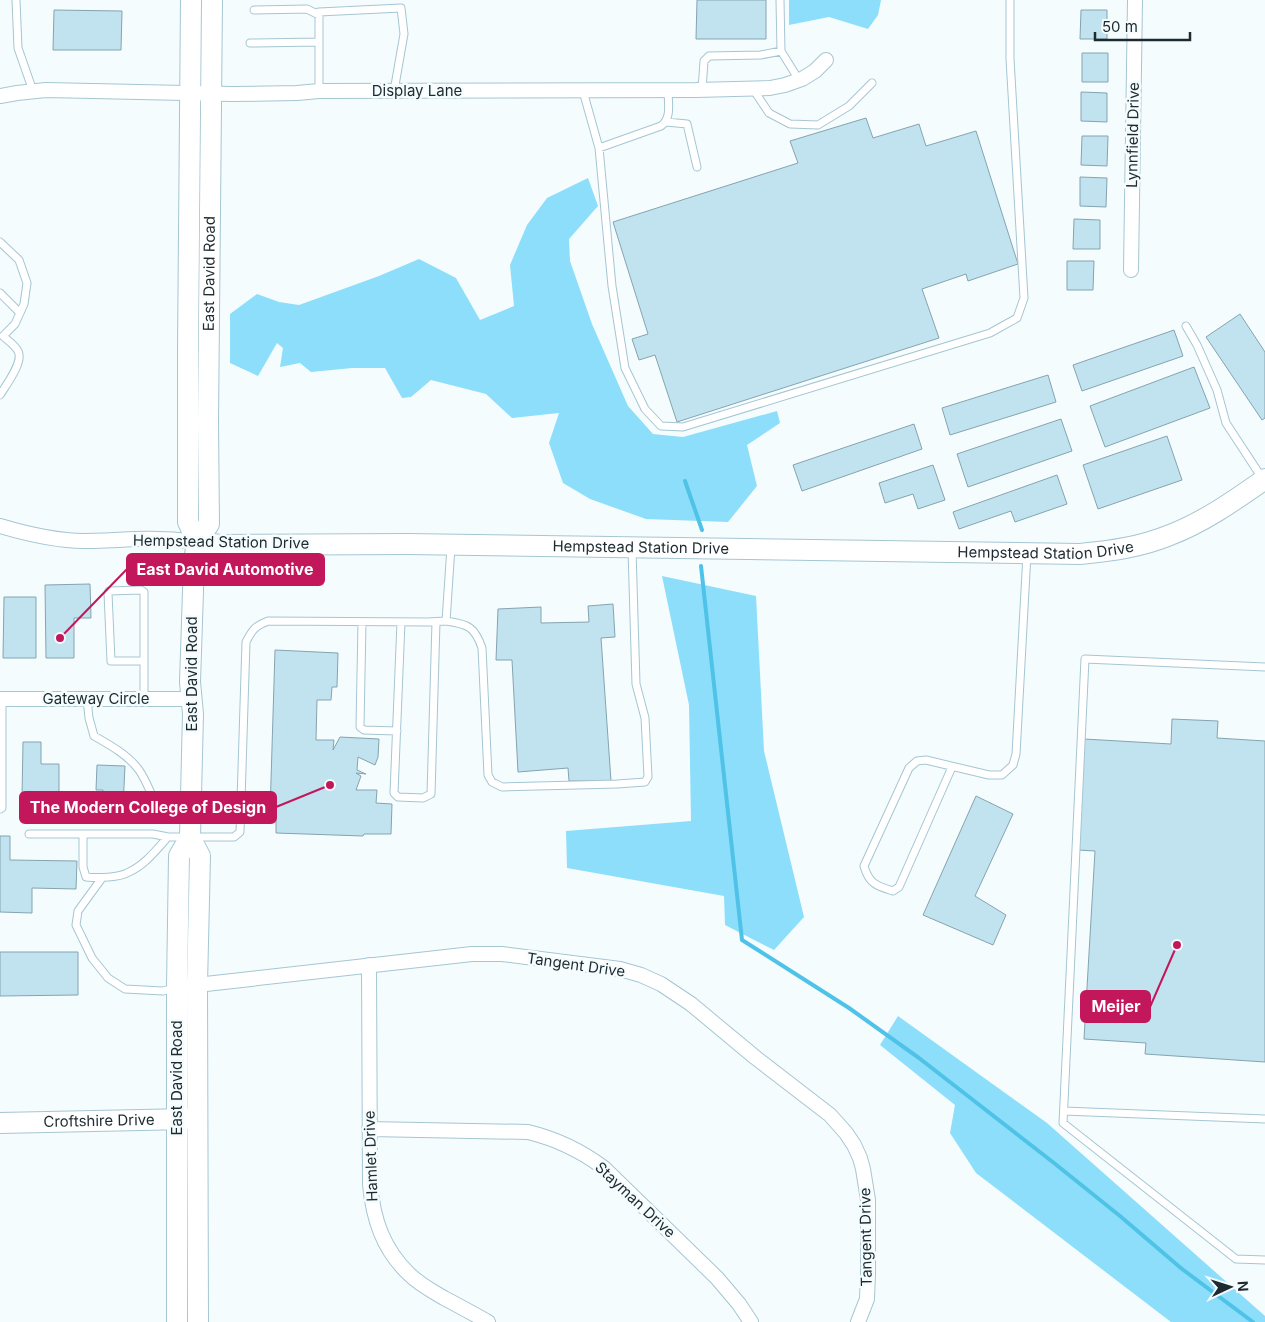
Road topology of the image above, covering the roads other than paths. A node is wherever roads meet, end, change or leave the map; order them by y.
1 (16, 0) edge
2 (191, 0) edge
3 (212, 0) edge
4 (780, 0) edge
5 (1010, 0) edge
6 (1135, 0) edge
7 (254, 10) dead end
8 (319, 15) junction
9 (319, 42) junction
10 (250, 43) dead end
11 (781, 51) junction
12 (826, 60) dead end
13 (799, 80) junction
14 (872, 83) dead end
15 (753, 89) junction
16 (583, 90) junction
17 (668, 90) junction
18 (702, 90) junction
19 (33, 91) junction
20 (394, 91) junction
21 (190, 92) junction
22 (319, 92) junction
23 (211, 93) junction
24 (0, 96) edge
25 (666, 122) junction
26 (599, 148) junction
27 (697, 167) dead end
28 (0, 242) edge
29 (1132, 270) dead end
30 (0, 293) edge
31 (20, 313) junction
32 (1186, 326) dead end
33 (0, 395) edge
34 (1264, 480) edge
35 (0, 526) edge
36 (196, 542) junction
37 (451, 544) junction
38 (632, 548) junction
39 (1027, 554) junction
40 (446, 621) junction
41 (362, 622) junction
42 (401, 622) junction
43 (436, 622) junction
44 (144, 662) junction
45 (1265, 666) edge
46 (1, 699) edge
47 (87, 699) junction
48 (144, 699) junction
49 (191, 699) junction
50 (397, 731) junction
51 (952, 767) junction
52 (191, 808) junction
53 (0, 809) edge
54 (29, 834) dead end
55 (83, 834) junction
56 (190, 837) junction
57 (168, 838) junction
58 (102, 878) junction
59 (369, 965) junction
60 (197, 985) junction
61 (176, 987) junction
62 (1064, 1111) junction
63 (176, 1119) junction
64 (198, 1119) junction
65 (1265, 1119) edge
66 (0, 1123) edge
67 (369, 1128) junction
68 (1265, 1260) edge
69 (177, 1322) edge
70 (198, 1322) edge
71 (488, 1322) edge
72 (751, 1322) edge
73 (858, 1322) edge

1 - 19 lane
2 - 21 street, East David Road
3 - 23 street, East David Road
4 - 11 lane
5 - 26 lane
6 - 29 street, Lynnfield Drive
7 - 8 lane
8 - 9 lane
8 - 20 lane
9 - 10 lane
9 - 22 lane
11 - 13 lane
11 - 18 lane
12 - 13 street, Display Lane
13 - 15 street, Display Lane
14 - 15 lane
15 - 18 street, Display Lane
16 - 17 street, Display Lane
16 - 20 street, Display Lane
16 - 26 lane
17 - 18 street, Display Lane
17 - 25 lane
19 - 21 street, Display Lane
19 - 24 street, Display Lane
20 - 22 street, Display Lane
21 - 23 street, Display Lane
21 - 36 street, East David Road
22 - 23 street, Display Lane
23 - 36 street, East David Road
25 - 26 lane
25 - 27 lane
28 - 31 lane
30 - 31 lane
31 - 33 lane
32 - 34 lane
34 - 39 street, Hempstead Station Drive
35 - 36 street, Hempstead Station Drive
36 - 37 street, Hempstead Station Drive
36 - 49 street, East David Road
37 - 38 street, Hempstead Station Drive
37 - 40 lane
38 - 39 street, Hempstead Station Drive
38 - 40 lane
39 - 51 lane
40 - 43 lane
41 - 42 lane
41 - 50 lane
41 - 56 lane
42 - 43 lane
42 - 50 lane
43 - 50 lane
44 - 44 lane
44 - 48 lane
45 - 62 lane
46 - 47 street, Gateway Circle
46 - 53 lane
47 - 48 street, Gateway Circle
47 - 52 lane
48 - 49 street, Gateway Circle
49 - 52 street, East David Road
51 - 51 lane
52 - 56 street, East David Road
54 - 55 lane
55 - 57 lane
55 - 58 lane
56 - 57 lane
56 - 60 street, East David Road
56 - 61 street, East David Road
57 - 58 lane
58 - 61 lane
59 - 60 street, Tangent Drive
59 - 67 street, Hamlet Drive
59 - 73 street, Tangent Drive
60 - 61 street, Tangent Drive
60 - 64 street, East David Road
61 - 63 street, East David Road
62 - 65 lane
62 - 68 lane
63 - 64 street, Croftshire Drive
63 - 66 street, Croftshire Drive
63 - 69 street, East David Road
64 - 70 street, East David Road
67 - 71 street, Hamlet Drive
67 - 72 street, Stayman Drive

